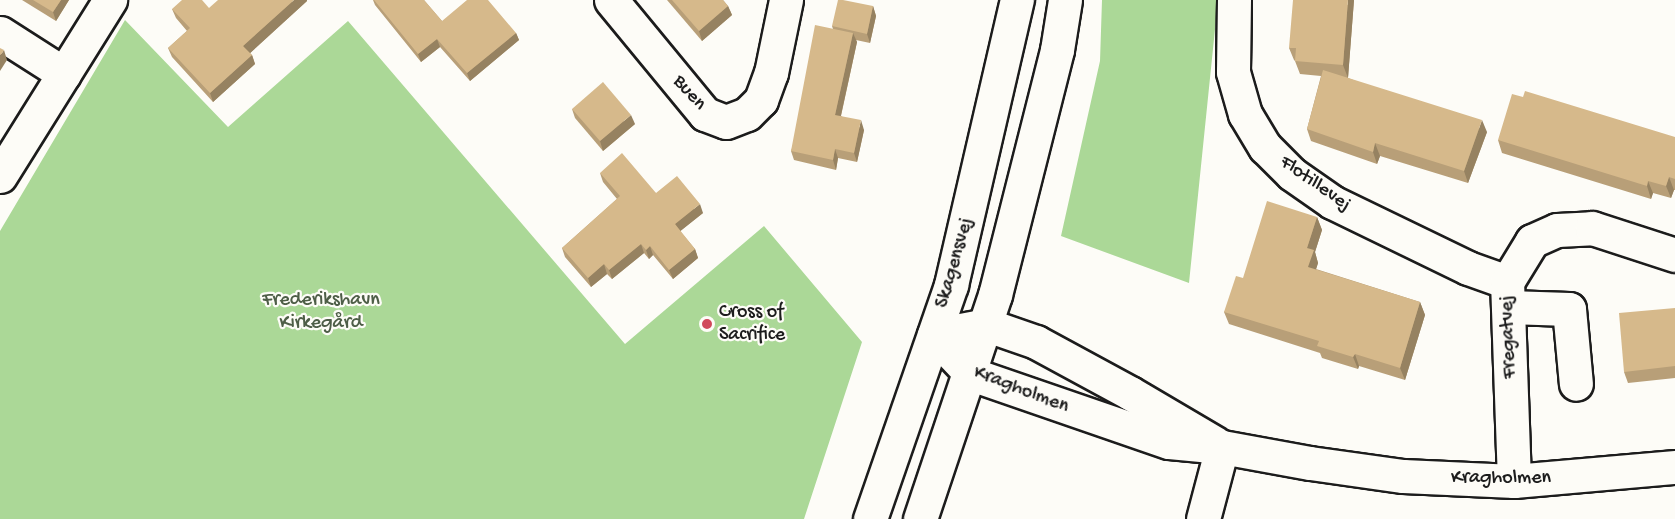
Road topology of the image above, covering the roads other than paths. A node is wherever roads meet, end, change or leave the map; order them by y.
1 (110, 0) edge
2 (611, 0) edge
3 (786, 0) edge
4 (1017, 0) edge
5 (1065, 0) edge
6 (1234, 0) edge
7 (0, 33) edge
8 (64, 74) junction
9 (0, 176) edge
10 (1675, 255) edge
11 (1507, 295) junction
12 (987, 325) junction
13 (934, 335) junction
14 (971, 374) junction
15 (1576, 384) dead end
16 (1222, 447) junction
17 (1675, 467) edge
18 (1514, 481) junction
19 (870, 519) edge
20 (920, 519) edge
21 (1203, 519) edge

1 - 8 street
2 - 3 street, Buen
4 - 13 street, Skagensvej
5 - 12 street
6 - 11 street, Flotillevej
7 - 8 street
8 - 9 street
10 - 11 street, Fregatvej
11 - 15 street, Flotillevej
11 - 18 street, Fregatvej
12 - 13 street, Kragholmen
12 - 14 street
12 - 16 street, Kragholmen
13 - 14 street, Kragholmen
13 - 19 street, Skagensvej
14 - 16 street, Kragholmen
14 - 20 street
16 - 18 street, Kragholmen
16 - 21 street
17 - 18 street, Kragholmen

